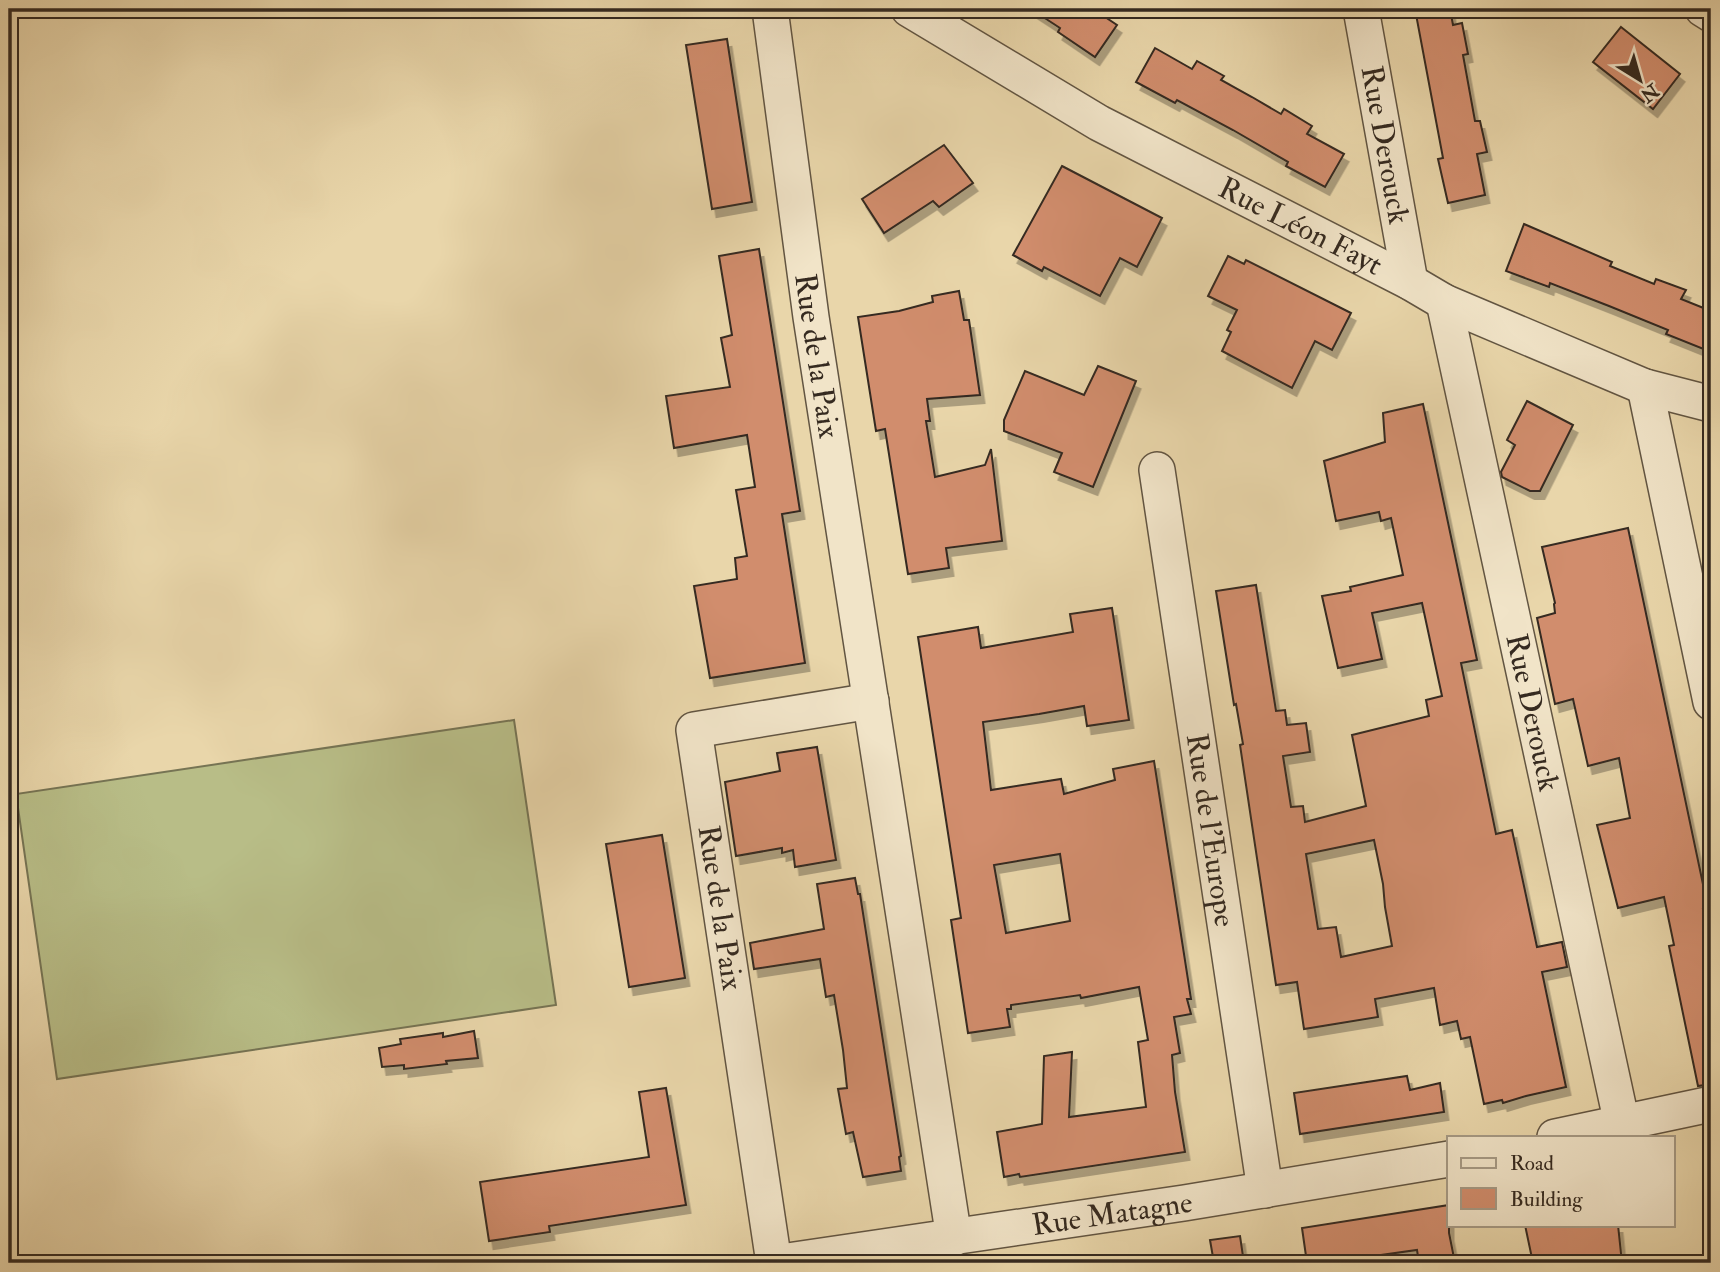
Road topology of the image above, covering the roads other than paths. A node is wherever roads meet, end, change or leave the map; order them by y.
1 (770, 9) edge
2 (909, 9) edge
3 (1361, 9) edge
4 (1703, 9) edge
5 (1711, 14) edge
6 (1410, 282) junction
7 (1444, 302) junction
8 (1645, 387) junction
9 (1711, 404) edge
10 (1157, 470) dead end
11 (871, 701) junction
12 (1711, 702) edge
13 (1711, 1104) edge
14 (1622, 1124) junction
15 (1560, 1136) edge
16 (1447, 1158) edge
17 (1265, 1190) junction
18 (954, 1238) junction
19 (774, 1263) edge

1 - 11 street, Rue de la Paix
2 - 6 street, Rue Léon Fayt
3 - 6 street, Rue Derouck
4 - 5 street
6 - 7 street, Rue Léon Fayt
7 - 8 street, Rue Léon Fayt
7 - 14 street, Rue Derouck
8 - 9 street, Rue Léon Fayt
8 - 12 street
10 - 17 street, Rue de l'Europe
11 - 18 street, Rue de la Paix
11 - 19 street, Rue de la Paix
13 - 14 street
14 - 15 street
16 - 17 street, Rue Matagne
17 - 18 street, Rue Matagne
18 - 19 street, Rue Matagne

